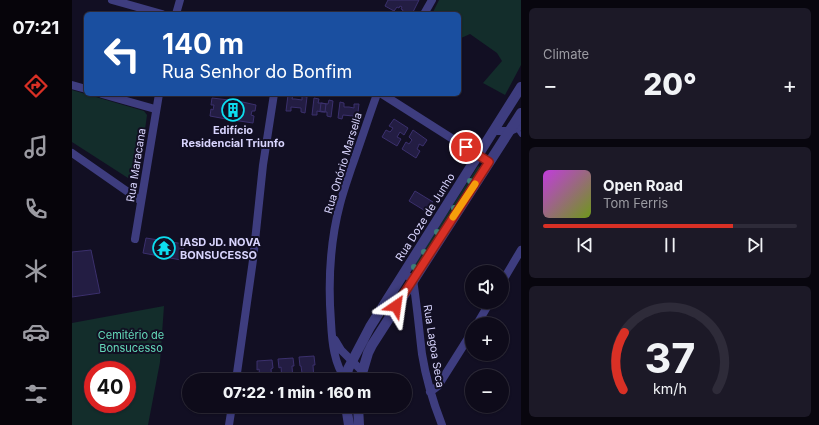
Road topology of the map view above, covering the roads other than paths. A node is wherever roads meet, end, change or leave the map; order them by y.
1 (112, 0) edge
2 (180, 0) edge
3 (432, 0) edge
4 (155, 12) edge
5 (177, 12) edge
6 (425, 12) edge
7 (72, 86) edge
8 (521, 87) edge
9 (84, 89) edge
10 (109, 96) edge
11 (159, 96) edge
12 (274, 96) edge
13 (376, 96) edge
14 (385, 96) edge
15 (156, 109) junction
16 (521, 113) edge
17 (517, 130) edge
18 (494, 131) junction
19 (72, 153) edge
20 (479, 155) junction
21 (489, 162) junction
22 (141, 201) junction
23 (135, 239) dead end
24 (521, 250) edge
25 (509, 270) edge
26 (404, 273) junction
27 (413, 280) junction
28 (332, 334) junction
29 (465, 343) edge
30 (352, 362) junction
31 (237, 373) edge
32 (341, 373) edge
33 (347, 373) edge
34 (360, 373) edge
35 (362, 373) edge
36 (430, 392) junction
37 (231, 413) edge
38 (347, 413) edge
39 (358, 413) edge
40 (229, 425) edge
41 (349, 425) edge
42 (359, 425) edge
43 (442, 425) edge

1 - 4 street
2 - 5 street
3 - 6 street
7 - 9 street
8 - 18 street, Rua Doze de Junho
10 - 15 street
11 - 15 street, Rua Maracana
12 - 31 street
13 - 28 street, Rua Onório Marsella
14 - 20 street
15 - 22 street, Rua Maracana
16 - 17 street
17 - 18 street
17 - 21 street
18 - 20 street, Rua Doze de Junho
19 - 22 street
20 - 21 street
20 - 26 street, Rua Doze de Junho
21 - 27 street
22 - 23 street, Rua Maracana
24 - 25 street
26 - 27 street
26 - 30 street, Rua Doze de Junho
27 - 35 street
27 - 36 street, Rua Lagoa Seca
28 - 30 street
28 - 32 street, Rua Onório Marsella
29 - 36 street
30 - 33 street, Rua Doze de Junho
30 - 34 street
36 - 43 street, Rua Lagoa Seca
37 - 40 street
38 - 41 street
39 - 42 street

